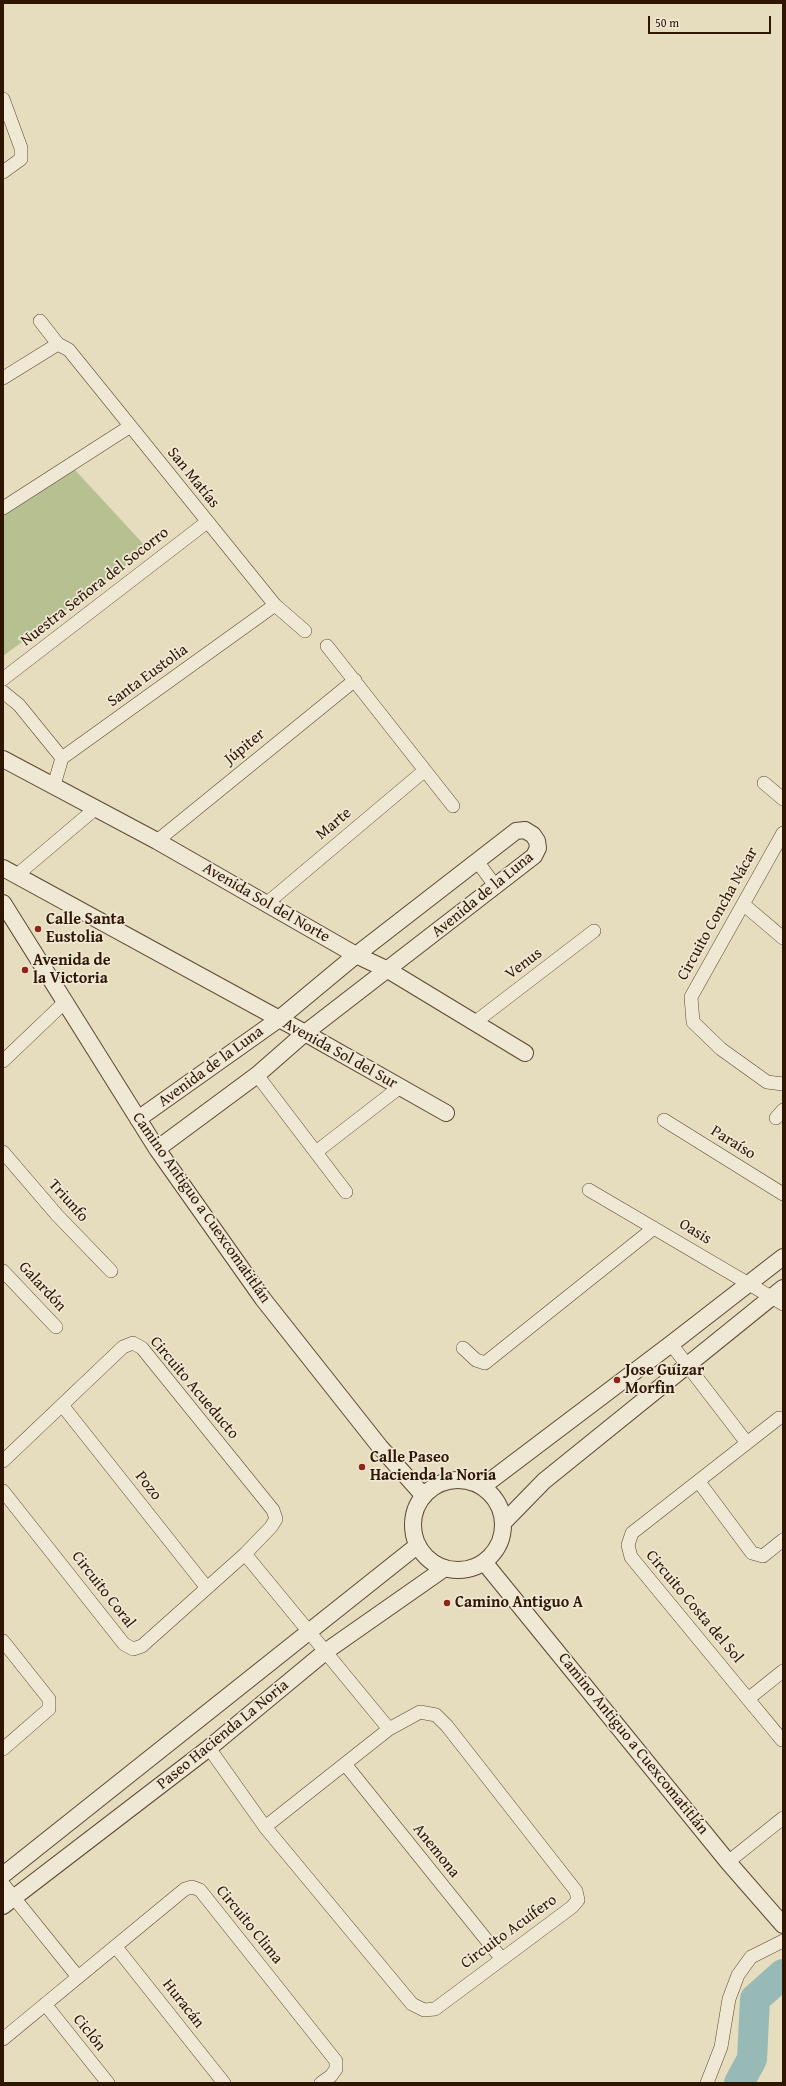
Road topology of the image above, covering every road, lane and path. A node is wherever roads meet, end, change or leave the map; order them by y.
1 (3, 99) edge
2 (3, 172) edge
3 (40, 321) dead end
4 (58, 344) junction
5 (3, 378) edge
6 (129, 427) junction
7 (3, 508) edge
8 (207, 522) junction
9 (276, 605) junction
10 (305, 631) dead end
11 (327, 646) dead end
12 (3, 679) edge
13 (355, 680) junction
14 (3, 692) edge
15 (62, 758) junction
16 (3, 759) edge
17 (424, 770) junction
18 (764, 783) dead end
19 (54, 785) junction
20 (783, 799) edge
21 (453, 806) dead end
22 (96, 808) junction
23 (783, 833) edge
24 (157, 840) junction
25 (477, 861) junction
26 (10, 871) edge
27 (496, 887) junction
28 (3, 903) edge
29 (266, 904) junction
30 (743, 904) junction
31 (594, 931) dead end
32 (783, 938) edge
33 (356, 955) junction
34 (388, 970) junction
35 (66, 1001) junction
36 (278, 1019) junction
37 (474, 1023) junction
38 (305, 1033) junction
39 (525, 1053) dead end
40 (3, 1061) edge
41 (257, 1075) junction
42 (783, 1084) edge
43 (400, 1087) junction
44 (446, 1113) dead end
45 (138, 1119) junction
46 (664, 1120) dead end
47 (157, 1149) junction
48 (3, 1152) edge
49 (316, 1152) junction
50 (589, 1190) dead end
51 (346, 1192) dead end
52 (783, 1194) edge
53 (654, 1228) junction
54 (783, 1257) edge
55 (3, 1271) edge
56 (111, 1271) dead end
57 (748, 1284) junction
58 (779, 1296) edge
59 (56, 1327) dead end
60 (672, 1344) junction
61 (463, 1348) dead end
62 (688, 1365) junction
63 (62, 1405) junction
64 (783, 1418) edge
65 (747, 1443) junction
66 (3, 1460) edge
67 (699, 1482) junction
68 (482, 1486) junction
69 (3, 1491) edge
70 (423, 1495) junction
71 (276, 1519) joint
72 (503, 1523) junction
73 (783, 1540) edge
74 (418, 1545) junction
75 (245, 1554) junction
76 (484, 1562) junction
77 (445, 1568) junction
78 (207, 1588) junction
79 (308, 1631) junction
80 (3, 1641) edge
81 (325, 1652) junction
82 (783, 1671) edge
83 (748, 1699) junction
84 (389, 1729) junction
85 (782, 1740) edge
86 (209, 1748) junction
87 (3, 1749) edge
88 (345, 1764) junction
89 (783, 1818) edge
90 (265, 1827) junction
91 (728, 1862) junction
92 (3, 1875) edge
93 (3, 1884) edge
94 (8, 1901) edge
95 (783, 1925) edge
96 (783, 1941) edge
97 (116, 1947) junction
98 (501, 1958) junction
99 (78, 1977) junction
100 (44, 2004) junction
101 (3, 2039) edge
102 (108, 2083) edge
103 (224, 2083) edge
104 (322, 2083) edge
105 (707, 2083) edge

1 - 2 street
3 - 4 street, San Matías
4 - 5 street
4 - 6 street, San Matías
6 - 7 street
6 - 8 street, San Matías
8 - 9 street, San Matías
8 - 12 street, Nuestra Señora del Socorro
9 - 10 street, San Matías
9 - 15 street, Santa Eustolia
11 - 13 street
13 - 17 street
13 - 24 street, Júpiter
14 - 15 street
15 - 19 street
16 - 19 street, Avenida Sol del Norte
17 - 21 street
17 - 29 street, Marte
18 - 20 street
19 - 22 street, Avenida Sol del Norte
22 - 24 street, Avenida Sol del Norte
22 - 26 street
23 - 30 street, Circuito Concha Nácar
24 - 29 street, Avenida Sol del Norte
25 - 27 street
25 - 27 street, Avenida de la Luna
25 - 33 street, Avenida de la Luna
26 - 36 street, Avenida Sol del Sur
27 - 34 street, Avenida de la Luna
28 - 35 street, Camino Antiguo a Cuexcomatitlán
29 - 33 street, Avenida Sol del Norte
30 - 32 street
30 - 42 street, Circuito Concha Nácar
31 - 37 street, Venus
33 - 34 street, Avenida Sol del Norte
33 - 36 street, Avenida de la Luna
34 - 37 street, Avenida Sol del Norte
34 - 38 street, Avenida de la Luna
35 - 40 street
35 - 45 street, Camino Antiguo a Cuexcomatitlán
36 - 38 street, Avenida Sol del Sur
36 - 45 street, Avenida de la Luna
37 - 39 street, Avenida Sol del Norte
38 - 41 street, Avenida de la Luna
38 - 43 street, Avenida Sol del Sur
41 - 47 street, Avenida de la Luna
41 - 49 street
43 - 44 street, Avenida Sol del Sur
43 - 49 street
45 - 47 street, Camino Antiguo a Cuexcomatitlán
46 - 52 street, Paraíso
47 - 70 street, Camino Antiguo a Cuexcomatitlán
48 - 56 street, Triunfo
49 - 51 street
50 - 53 street, Oasis
53 - 57 street, Oasis
53 - 61 street
54 - 57 street
55 - 59 street, Galardón
57 - 58 street, Oasis
57 - 60 street
58 - 62 street
60 - 62 street
60 - 68 street
62 - 65 street
62 - 72 street
63 - 66 street, Circuito Acueducto
63 - 71 street, Circuito Acueducto
63 - 78 street, Pozo
64 - 65 street, Circuito Costa del Sol
65 - 67 street, Circuito Costa del Sol
67 - 73 street
67 - 83 street, Circuito Costa del Sol
68 - 70 street
68 - 72 street
69 - 78 street, Circuito Coral
70 - 74 street
71 - 75 street, Circuito Coral
72 - 76 street
74 - 77 street
74 - 79 street, Paseo Hacienda La Noria
75 - 78 street, Circuito Coral
75 - 79 street
76 - 77 street
76 - 91 street, Camino Antiguo a Cuexcomatitlán
77 - 81 street, Paseo Hacienda La Noria
79 - 81 street
79 - 92 street, Paseo Hacienda La Noria
80 - 87 street
81 - 84 street
81 - 86 street, Paseo Hacienda La Noria
82 - 83 street
83 - 85 street, Circuito Costa del Sol
84 - 88 street, Circuito Acuífero
84 - 98 street, Circuito Acuífero
86 - 90 street, Circuito Acuífero
86 - 94 street, Paseo Hacienda La Noria
88 - 90 street, Circuito Acuífero
88 - 98 street, Anemona
89 - 91 street
90 - 98 street, Circuito Acuífero
91 - 95 street, Camino Antiguo a Cuexcomatitlán
93 - 94 street
94 - 99 street
96 - 105 street
97 - 99 street, Circuito Clima
97 - 103 street, Huracán
97 - 104 street, Circuito Clima
99 - 100 street, Circuito Clima
100 - 101 street, Circuito Clima
100 - 102 street, Ciclón

